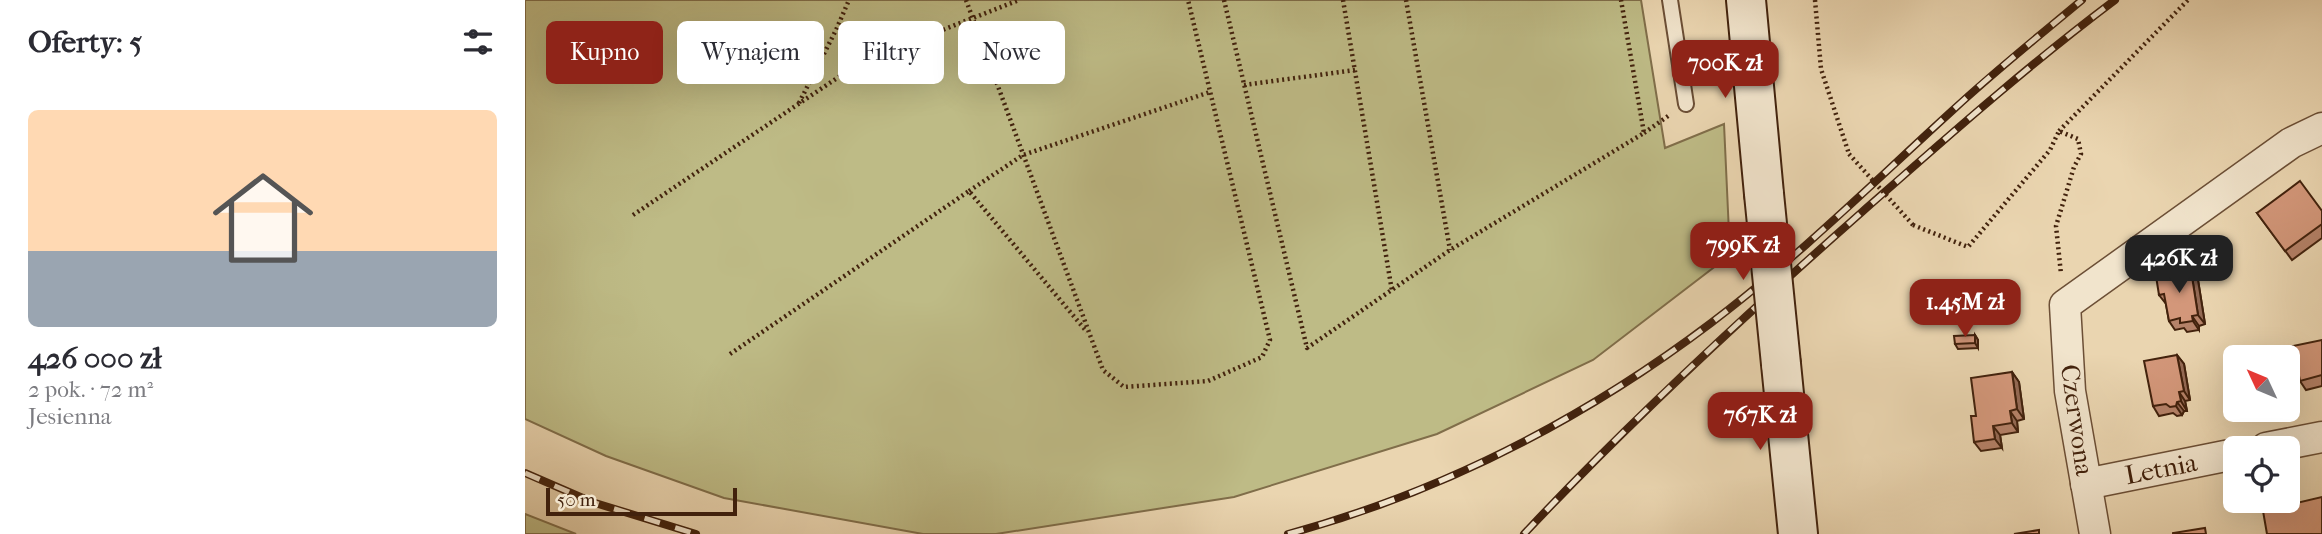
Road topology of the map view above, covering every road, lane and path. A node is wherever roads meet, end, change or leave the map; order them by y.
1 (849, 0) edge
2 (966, 0) edge
3 (1019, 0) edge
4 (1188, 0) edge
5 (1224, 0) edge
6 (1343, 0) edge
7 (1406, 0) edge
8 (1621, 0) edge
9 (1670, 0) edge
10 (1746, 0) edge
11 (1815, 0) edge
12 (2188, 0) edge
13 (972, 17) junction
14 (1355, 70) junction
15 (1244, 85) junction
16 (1210, 92) junction
17 (798, 104) junction
18 (1686, 104) joint
19 (2322, 128) edge
20 (2059, 131) junction
21 (1644, 133) junction
22 (1023, 155) junction
23 (969, 191) junction
24 (633, 215) dead end
25 (1450, 250) junction
26 (1392, 291) junction
27 (2065, 305) junction
28 (1090, 336) junction
29 (730, 354) dead end
30 (2322, 437) edge
31 (2300, 441) edge
32 (2223, 456) edge
33 (2086, 484) junction
34 (1798, 534) edge
35 (2095, 534) edge

1 - 17 path
2 - 13 path
3 - 13 path
4 - 16 path
5 - 15 path
6 - 14 path
7 - 25 path
8 - 21 path
9 - 18 lane
10 - 34 street, bridge
11 - 20 path, bridge
12 - 20 path
13 - 17 path
13 - 22 path
14 - 15 path
14 - 26 path
15 - 26 path
16 - 22 path
16 - 28 path
17 - 24 path
18 - 21 path
19 - 27 street
20 - 27 path
21 - 25 path
22 - 23 path
22 - 28 path
23 - 28 path
23 - 29 path
25 - 26 path
27 - 33 street, Czerwona
30 - 31 street
32 - 33 street, Letnia
33 - 35 street, Czerwona

